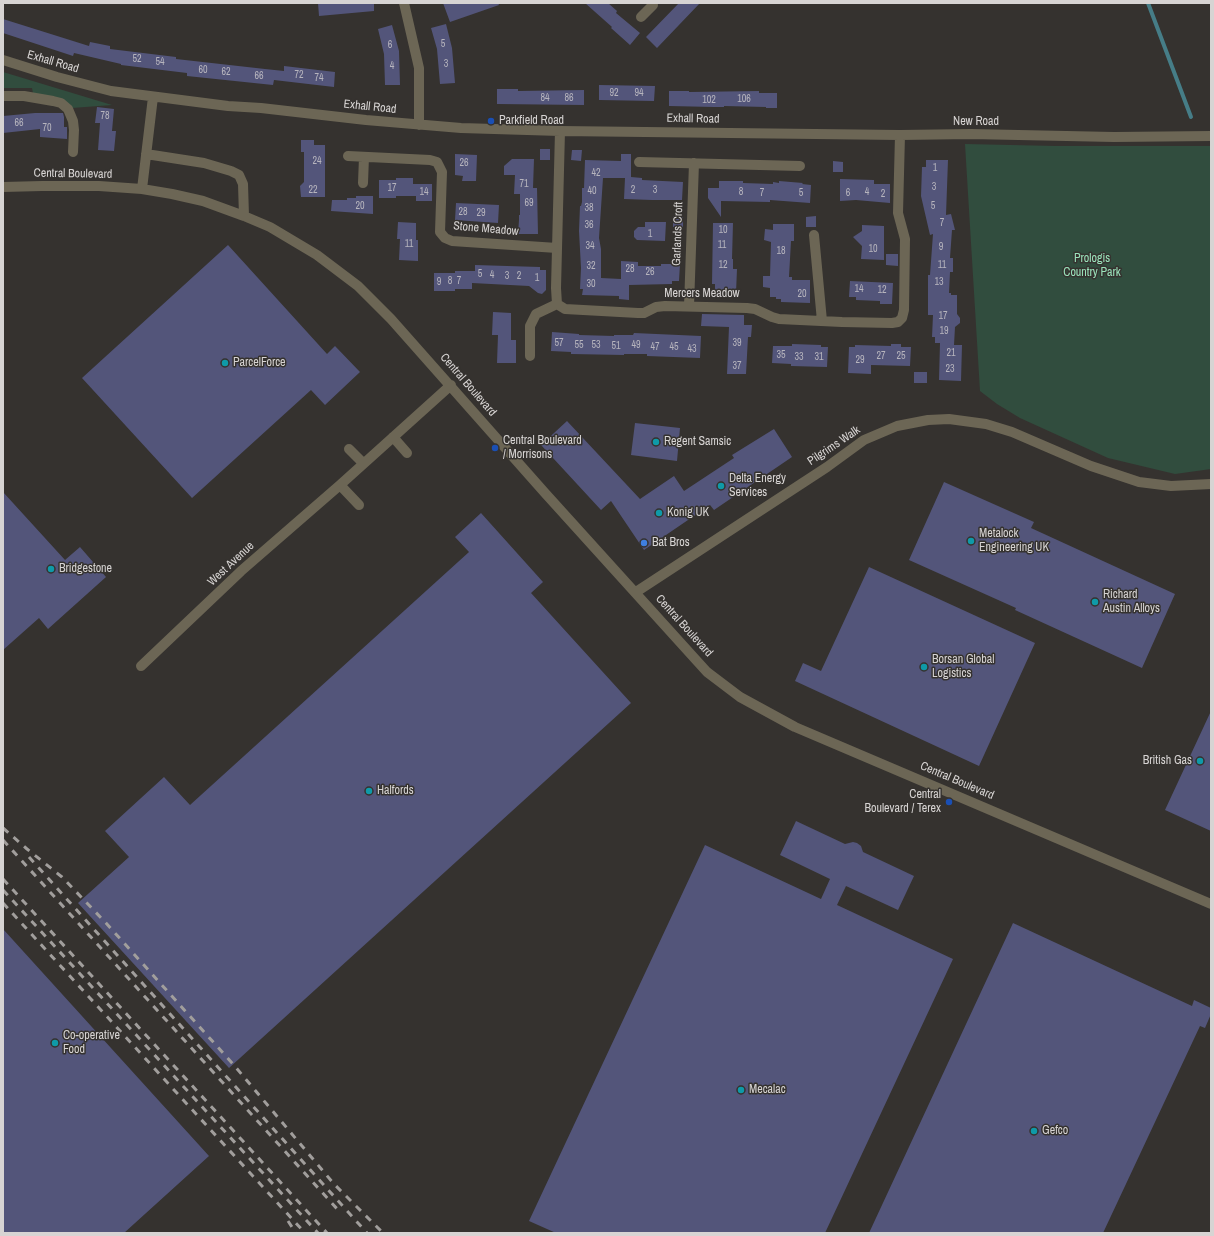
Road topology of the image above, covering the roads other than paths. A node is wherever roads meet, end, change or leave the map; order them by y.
1 (404, 3) edge
2 (652, 4) edge
3 (641, 18) dead end
4 (3, 60) edge
5 (3, 96) edge
6 (152, 98) junction
7 (419, 125) junction
8 (560, 131) junction
9 (740, 133) joint
10 (900, 135) junction
11 (1211, 136) edge
12 (73, 152) dead end
13 (146, 154) junction
14 (348, 156) dead end
15 (364, 157) junction
16 (639, 162) dead end
17 (694, 163) junction
18 (800, 166) dead end
19 (363, 183) dead end
20 (3, 187) edge
21 (142, 189) junction
22 (244, 216) junction
23 (814, 235) dead end
24 (557, 248) junction
25 (557, 304) junction
26 (689, 306) junction
27 (822, 321) junction
28 (530, 356) dead end
29 (451, 385) junction
30 (393, 437) junction
31 (349, 449) dead end
32 (407, 453) dead end
33 (363, 463) junction
34 (1211, 484) edge
35 (340, 485) junction
36 (359, 505) dead end
37 (636, 592) junction
38 (141, 666) dead end
39 (1211, 904) edge

1 - 7 street
2 - 3 street
4 - 6 street, Exhall Road
5 - 12 street
6 - 7 street, Exhall Road
6 - 13 street
7 - 8 street, Exhall Road
8 - 9 street, Exhall Road
8 - 24 street
9 - 10 street, New Road
10 - 11 street, New Road
10 - 27 street, Mercers Meadow
13 - 21 street
13 - 22 street
14 - 15 street, Stone Meadow
15 - 19 street
15 - 24 street, Stone Meadow
16 - 17 street
17 - 18 street
17 - 26 street, Garlands Croft
20 - 21 street, Central Boulevard
21 - 22 street, Central Boulevard
22 - 29 street, Central Boulevard
23 - 27 street
24 - 25 street
25 - 26 street, Mercers Meadow
25 - 28 street
26 - 27 street, Mercers Meadow
29 - 30 street, West Avenue
29 - 37 street, Central Boulevard
30 - 32 street
30 - 33 street, West Avenue
31 - 33 street
33 - 35 street, West Avenue
34 - 37 street, Pilgrims Walk
35 - 36 street
35 - 38 street, West Avenue
37 - 39 street, Central Boulevard

